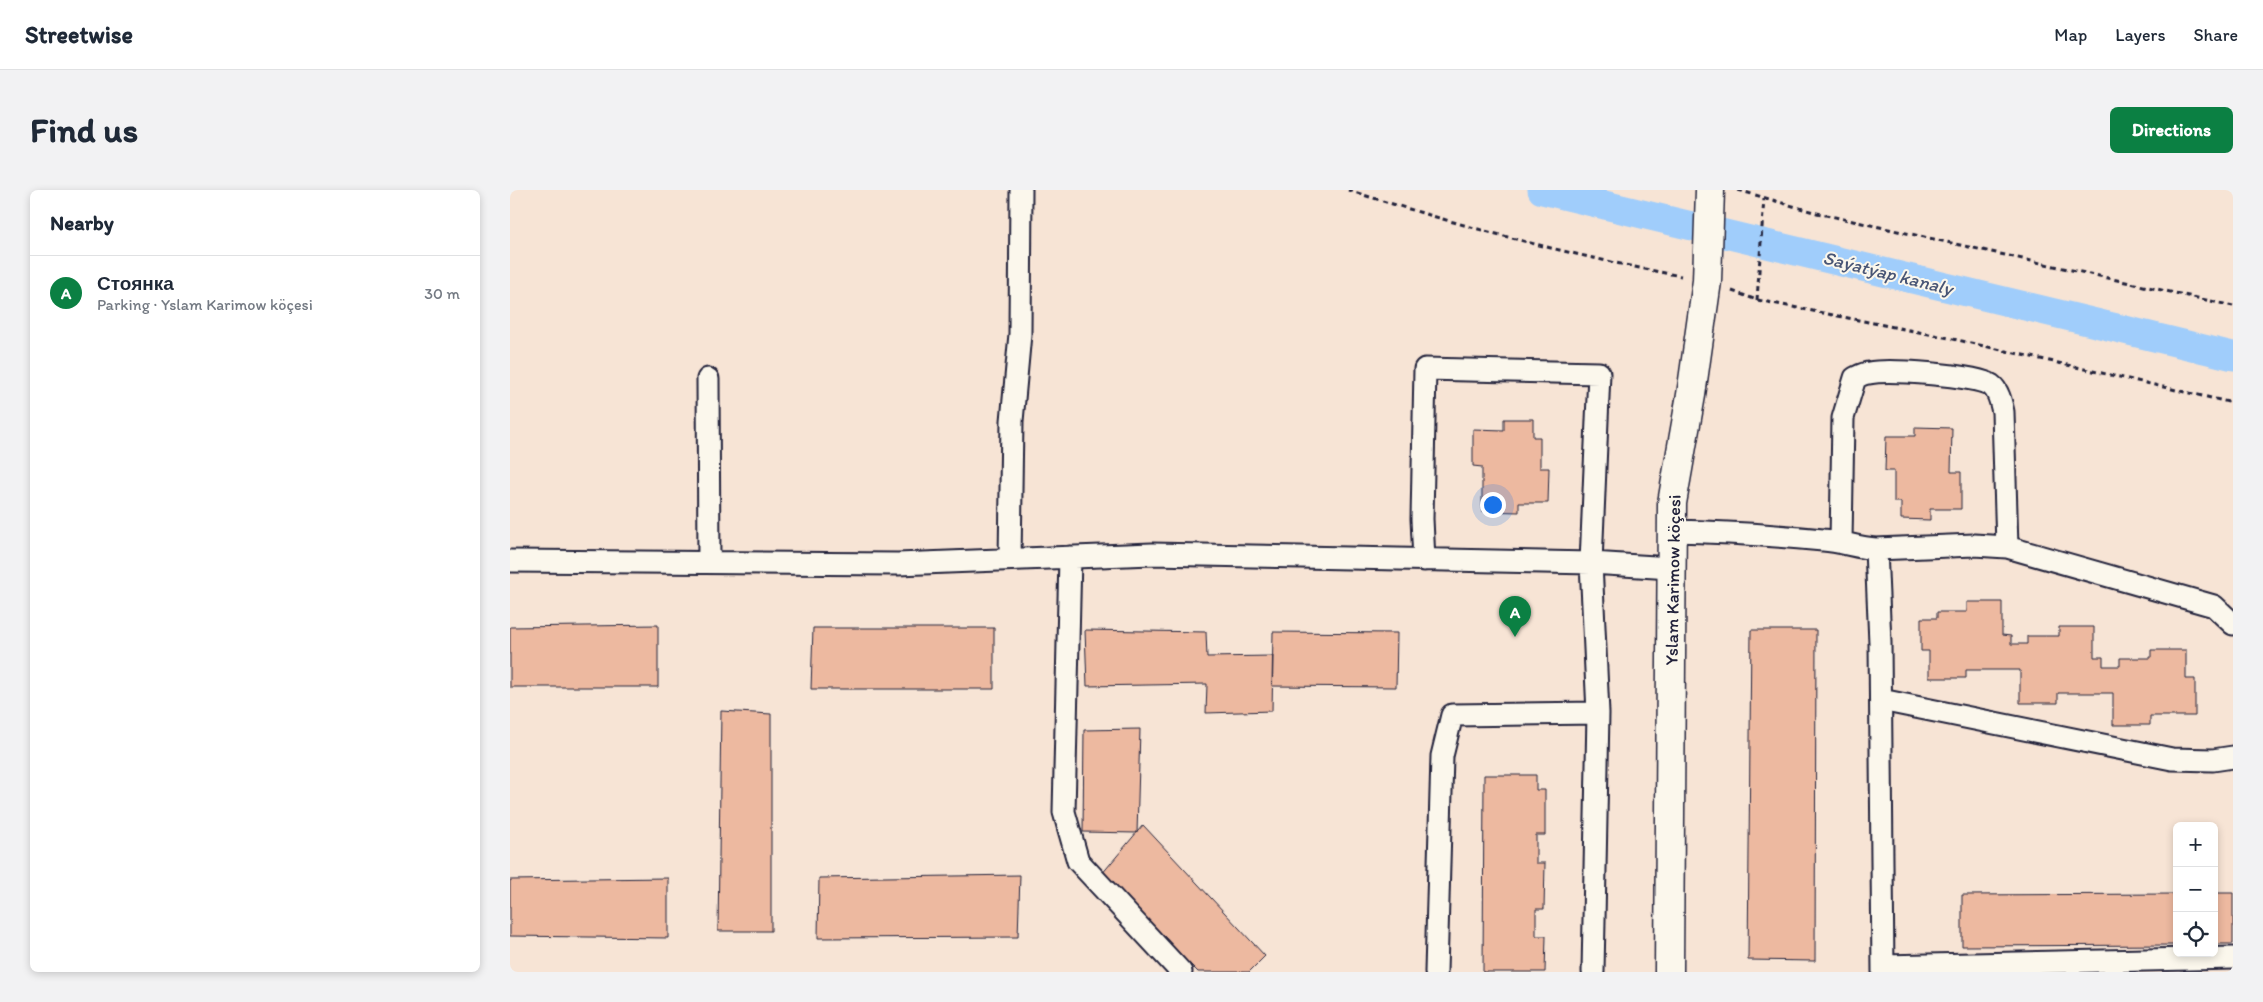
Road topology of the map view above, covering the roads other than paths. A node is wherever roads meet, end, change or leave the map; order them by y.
1 (1021, 190) edge
2 (1710, 196) edge
3 (708, 379) dead end
4 (1671, 531) junction
5 (1841, 542) junction
6 (2007, 547) junction
7 (1876, 549) junction
8 (1070, 557) junction
9 (1010, 559) junction
10 (1424, 560) junction
11 (510, 561) edge
12 (709, 562) junction
13 (1591, 563) junction
14 (1671, 568) junction
15 (2233, 624) edge
16 (1881, 700) junction
17 (1598, 713) junction
18 (2233, 758) edge
19 (2233, 958) edge
20 (1883, 969) edge
21 (1181, 972) edge
22 (1436, 972) edge
23 (1593, 972) edge
24 (1668, 972) edge

1 - 9 street
2 - 4 street, Yslam Karimow köçesi
3 - 12 street
4 - 5 street
4 - 14 street, Yslam Karimow köçesi
5 - 6 street
5 - 7 street
6 - 7 street
6 - 15 street
7 - 16 street
8 - 9 street
8 - 10 street
8 - 21 street
9 - 12 street
10 - 13 street
10 - 13 street
11 - 12 street
13 - 14 street
13 - 17 street
14 - 24 street, Yslam Karimow köçesi
16 - 18 street
16 - 20 street
17 - 22 street
17 - 23 street
19 - 20 street

